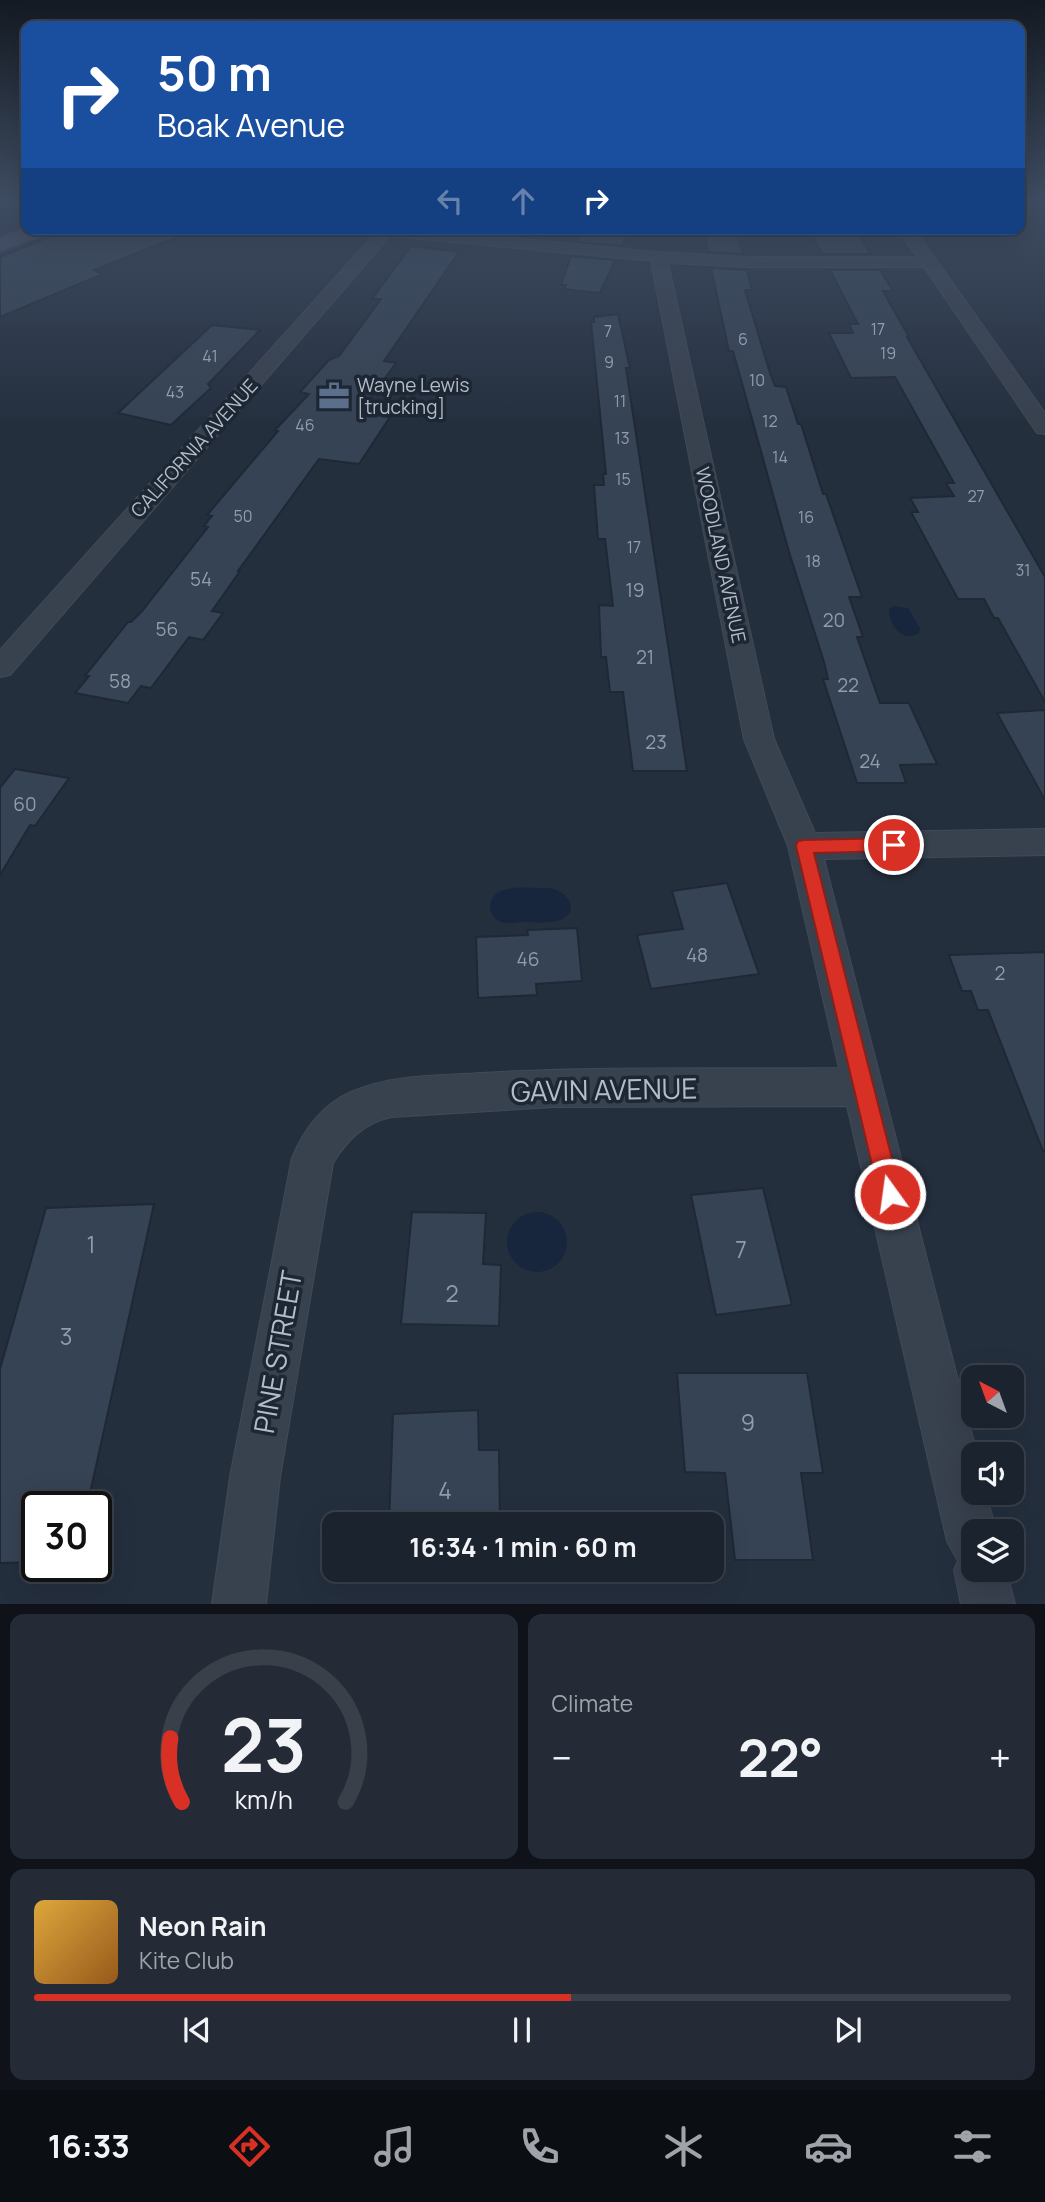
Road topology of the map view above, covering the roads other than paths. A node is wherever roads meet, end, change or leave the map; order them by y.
1 (347, 275) edge
2 (662, 275) edge
3 (938, 275) edge
4 (1045, 428) edge
5 (0, 667) edge
6 (1045, 842) edge
7 (804, 846) junction
8 (864, 1087) junction
9 (347, 1114) joint
10 (968, 1519) edge
11 (983, 1582) edge
12 (239, 1604) edge
13 (988, 1604) edge

1 - 5 street, CALIFORNIA AVENUE
2 - 7 street, WOODLAND AVENUE
3 - 4 street
6 - 7 street
7 - 8 street, WOODLAND AVENUE
8 - 9 street, GAVIN AVENUE
8 - 10 street, WOODLAND AVENUE
9 - 12 street, PINE STREET
11 - 13 street

